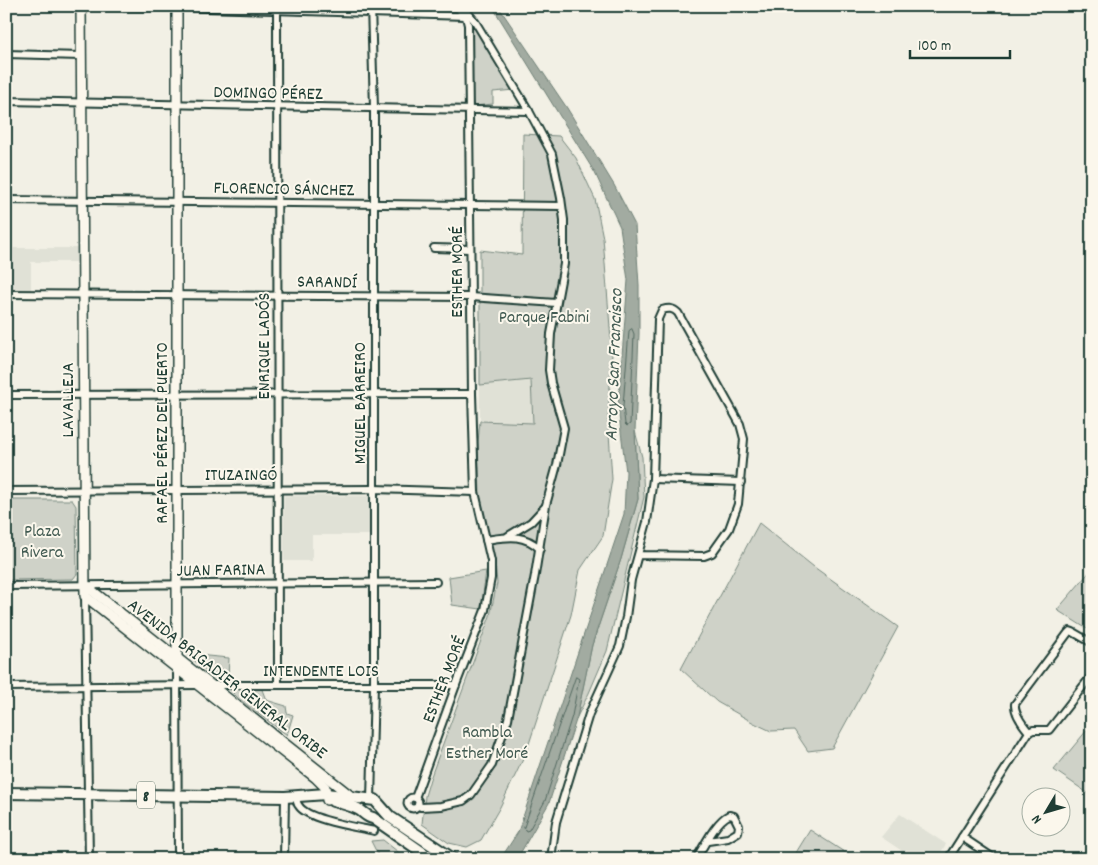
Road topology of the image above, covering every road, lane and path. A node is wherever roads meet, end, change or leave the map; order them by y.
1 (75, 6) edge
2 (80, 6) edge
3 (456, 6) edge
4 (463, 6) edge
5 (177, 7) edge
6 (277, 8) edge
7 (371, 10) edge
8 (467, 15) junction
9 (6, 54) edge
10 (81, 56) junction
11 (6, 101) edge
12 (81, 103) junction
13 (177, 106) junction
14 (278, 107) junction
15 (374, 108) junction
16 (469, 110) junction
17 (529, 110) junction
18 (6, 200) edge
19 (82, 201) junction
20 (177, 202) junction
21 (278, 203) junction
22 (374, 204) junction
23 (470, 205) junction
24 (562, 206) junction
25 (434, 248) dead end
26 (470, 248) junction
27 (6, 294) edge
28 (83, 295) junction
29 (177, 295) junction
30 (278, 296) junction
31 (374, 297) junction
32 (470, 297) junction
33 (556, 303) junction
34 (278, 394) junction
35 (374, 394) junction
36 (472, 394) junction
37 (6, 395) edge
38 (84, 395) junction
39 (177, 395) junction
40 (652, 479) junction
41 (741, 482) junction
42 (278, 489) junction
43 (374, 489) junction
44 (84, 490) junction
45 (178, 490) junction
46 (6, 491) edge
47 (475, 492) junction
48 (546, 505) junction
49 (507, 537) junction
50 (486, 540) junction
51 (540, 548) junction
52 (638, 555) junction
53 (374, 582) junction
54 (436, 582) dead end
55 (278, 583) junction
56 (177, 584) junction
57 (85, 585) junction
58 (6, 586) edge
59 (85, 596) junction
60 (1092, 643) edge
61 (177, 659) junction
62 (177, 670) junction
63 (1092, 675) edge
64 (197, 685) junction
65 (210, 685) junction
66 (278, 685) junction
67 (374, 685) junction
68 (456, 685) junction
69 (178, 686) junction
70 (6, 687) edge
71 (86, 687) junction
72 (1029, 732) junction
73 (301, 761) junction
74 (6, 792) edge
75 (88, 794) junction
76 (178, 795) junction
77 (285, 797) junction
78 (327, 797) junction
79 (352, 797) junction
80 (296, 799) junction
81 (370, 800) junction
82 (381, 808) junction
83 (369, 816) junction
84 (374, 831) dead end
85 (962, 837) junction
86 (708, 841) junction
87 (1092, 854) edge
88 (89, 859) edge
89 (178, 859) edge
90 (284, 859) edge
91 (432, 859) edge
92 (453, 859) edge
93 (551, 859) edge
94 (696, 859) edge
95 (948, 859) edge
96 (995, 859) edge
97 (1088, 859) edge

1 - 2 street
2 - 5 street
2 - 10 main road, LAVALLEJA
3 - 8 street
4 - 8 street
5 - 6 street
5 - 13 main road, RAFAEL PÉREZ DEL PUERTO
6 - 7 street
6 - 14 street, ENRIQUE LADÓS
7 - 8 street
7 - 15 street, MIGUEL BARREIRO
8 - 16 street, ESTHER MORÉ
8 - 17 street
9 - 10 street
10 - 12 main road, LAVALLEJA
11 - 12 street, DOMINGO PÉREZ
12 - 13 street, DOMINGO PÉREZ
12 - 19 main road, LAVALLEJA
13 - 14 street, DOMINGO PÉREZ
13 - 20 main road, RAFAEL PÉREZ DEL PUERTO
14 - 15 street, DOMINGO PÉREZ
14 - 21 street, ENRIQUE LADÓS
15 - 16 street, DOMINGO PÉREZ
15 - 22 street, MIGUEL BARREIRO
16 - 17 street, DOMINGO PÉREZ
16 - 23 street, ESTHER MORÉ
17 - 24 street
18 - 19 street, FLORENCIO SÁNCHEZ
19 - 20 street, FLORENCIO SÁNCHEZ
19 - 28 main road, LAVALLEJA
20 - 21 street, FLORENCIO SÁNCHEZ
20 - 29 main road, RAFAEL PÉREZ DEL PUERTO
21 - 22 street, FLORENCIO SÁNCHEZ
21 - 30 street, ENRIQUE LADÓS
22 - 23 street, FLORENCIO SÁNCHEZ
22 - 31 street, MIGUEL BARREIRO
23 - 24 street, FLORENCIO SÁNCHEZ
23 - 26 street, ESTHER MORÉ
24 - 33 street
25 - 26 street
26 - 32 street, ESTHER MORÉ
27 - 28 street, SARANDÍ
28 - 29 street, SARANDÍ
28 - 38 main road, LAVALLEJA
29 - 30 street, SARANDÍ
29 - 39 main road, RAFAEL PÉREZ DEL PUERTO
30 - 31 street, SARANDÍ
30 - 34 street, ENRIQUE LADÓS
31 - 32 street, SARANDÍ
31 - 35 street, MIGUEL BARREIRO
32 - 33 street, SARANDÍ
32 - 36 street, ESTHER MORÉ
33 - 48 street
34 - 35 street
34 - 39 street
34 - 42 street, ENRIQUE LADÓS
35 - 36 street
35 - 43 street, MIGUEL BARREIRO
36 - 47 street, ESTHER MORÉ
37 - 38 street
38 - 39 street
38 - 44 main road, LAVALLEJA
39 - 45 main road, RAFAEL PÉREZ DEL PUERTO
40 - 41 street
40 - 41 street
40 - 52 street
41 - 52 street
42 - 43 street, ITUZAINGÓ
42 - 45 street, ITUZAINGÓ
42 - 55 street, ENRIQUE LADÓS
43 - 47 street, ITUZAINGÓ
43 - 53 street, MIGUEL BARREIRO
44 - 45 street, ITUZAINGÓ
44 - 46 street, ITUZAINGÓ
44 - 57 main road, LAVALLEJA
45 - 56 main road, RAFAEL PÉREZ DEL PUERTO
47 - 50 street, ESTHER MORÉ
48 - 49 street
48 - 51 street
49 - 50 street
49 - 51 street
50 - 68 street, ESTHER MORÉ
51 - 68 street, ESTHER MORÉ
52 - 93 street
53 - 54 street, JUAN FARINA
53 - 55 street, JUAN FARINA
53 - 67 street, MIGUEL BARREIRO
55 - 56 street, JUAN FARINA
55 - 66 street, ENRIQUE LADÓS
56 - 57 street, JUAN FARINA
56 - 61 main road, RAFAEL PÉREZ DEL PUERTO
57 - 58 street, JUAN FARINA
57 - 59 main road, LAVALLEJA
57 - 61 main road, AVENIDA BRIGADIER GENERAL ORIBE
59 - 62 main road, AVENIDA BRIGADIER GENERAL ORIBE
59 - 71 street, LAVALLEJA
60 - 72 street
61 - 62 main road, RAFAEL PÉREZ DEL PUERTO
61 - 65 main road, AVENIDA BRIGADIER GENERAL ORIBE
62 - 64 main road, AVENIDA BRIGADIER GENERAL ORIBE
62 - 69 street, RAFAEL PÉREZ DEL PUERTO
63 - 72 street
64 - 65 street, INTENDENTE LOIS
64 - 69 street, INTENDENTE LOIS
64 - 73 main road, AVENIDA BRIGADIER GENERAL ORIBE
65 - 66 street, INTENDENTE LOIS
65 - 73 main road, AVENIDA BRIGADIER GENERAL ORIBE
66 - 67 street, INTENDENTE LOIS
67 - 68 street, INTENDENTE LOIS
67 - 81 street, MIGUEL BARREIRO
69 - 71 street, INTENDENTE LOIS
69 - 76 street, RAFAEL PÉREZ DEL PUERTO
70 - 71 street, INTENDENTE LOIS
71 - 75 street, LAVALLEJA
72 - 85 street
73 - 78 main road, AVENIDA BRIGADIER GENERAL ORIBE
73 - 79 main road, AVENIDA BRIGADIER GENERAL ORIBE
74 - 75 highway, 8
75 - 76 highway, 8
75 - 88 street, LAVALLEJA
76 - 77 highway, 8
76 - 89 street, RAFAEL PÉREZ DEL PUERTO
77 - 78 highway, 8
77 - 80 highway, 8
77 - 90 street
78 - 79 highway, 8
78 - 80 highway, 8
78 - 83 highway, 8
79 - 81 highway, 8
80 - 84 street
81 - 82 highway, 8
81 - 83 highway
82 - 83 highway
82 - 92 highway, 8
83 - 91 highway, 8
85 - 95 street
85 - 96 street
86 - 86 street
86 - 94 street
87 - 97 street

